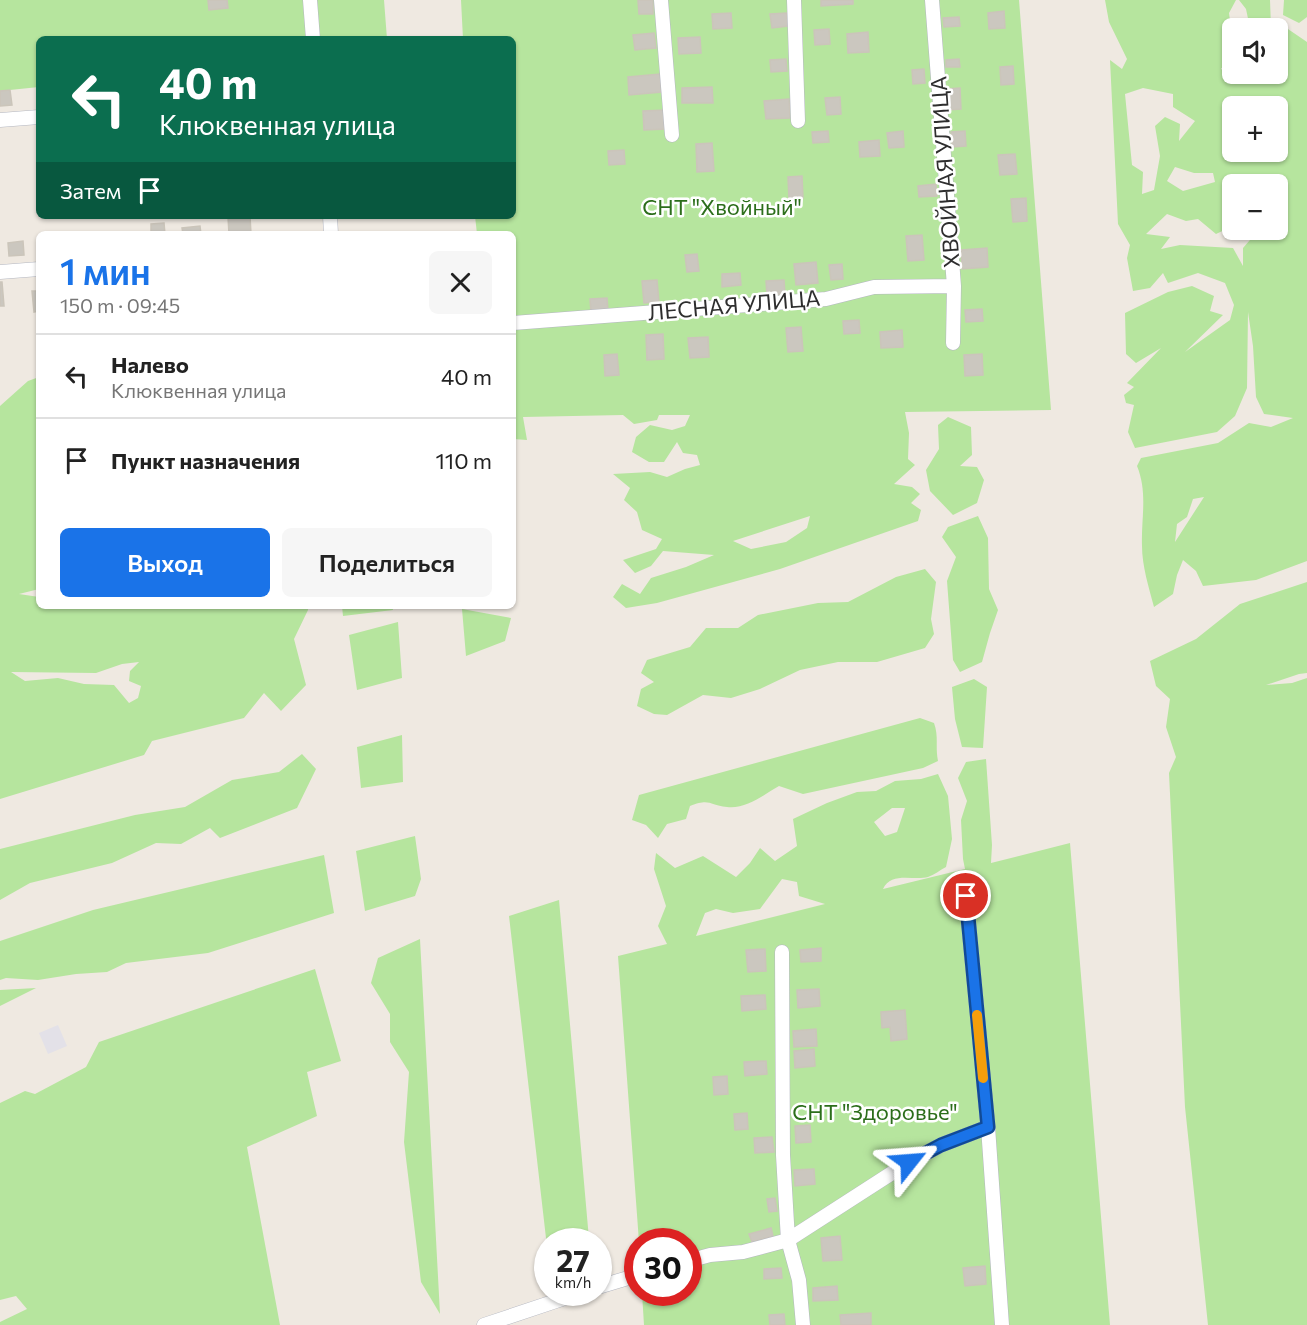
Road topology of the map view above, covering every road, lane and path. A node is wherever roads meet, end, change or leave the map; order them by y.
1 (310, 0) edge
2 (661, 0) edge
3 (794, 0) edge
4 (932, 0) edge
5 (313, 36) edge
6 (36, 117) edge
7 (0, 120) edge
8 (798, 122) dead end
9 (672, 135) dead end
10 (36, 269) edge
11 (0, 272) edge
12 (954, 286) junction
13 (516, 323) edge
14 (953, 344) dead end
15 (966, 896) dead end
16 (782, 952) dead end
17 (988, 1127) junction
18 (788, 1240) junction
19 (702, 1257) edge
20 (541, 1306) edge
21 (484, 1325) edge
22 (803, 1325) edge
23 (1002, 1325) edge

1 - 5 street
2 - 9 street
3 - 8 street
4 - 12 street, ХВОЙНАЯ УЛИЦА
6 - 7 street
10 - 11 street
12 - 13 street, ЛЕСНАЯ УЛИЦА
12 - 14 street, ХВОЙНАЯ УЛИЦА
15 - 17 street
16 - 18 street
17 - 18 street
17 - 23 street
18 - 19 street
18 - 22 street
20 - 21 street

